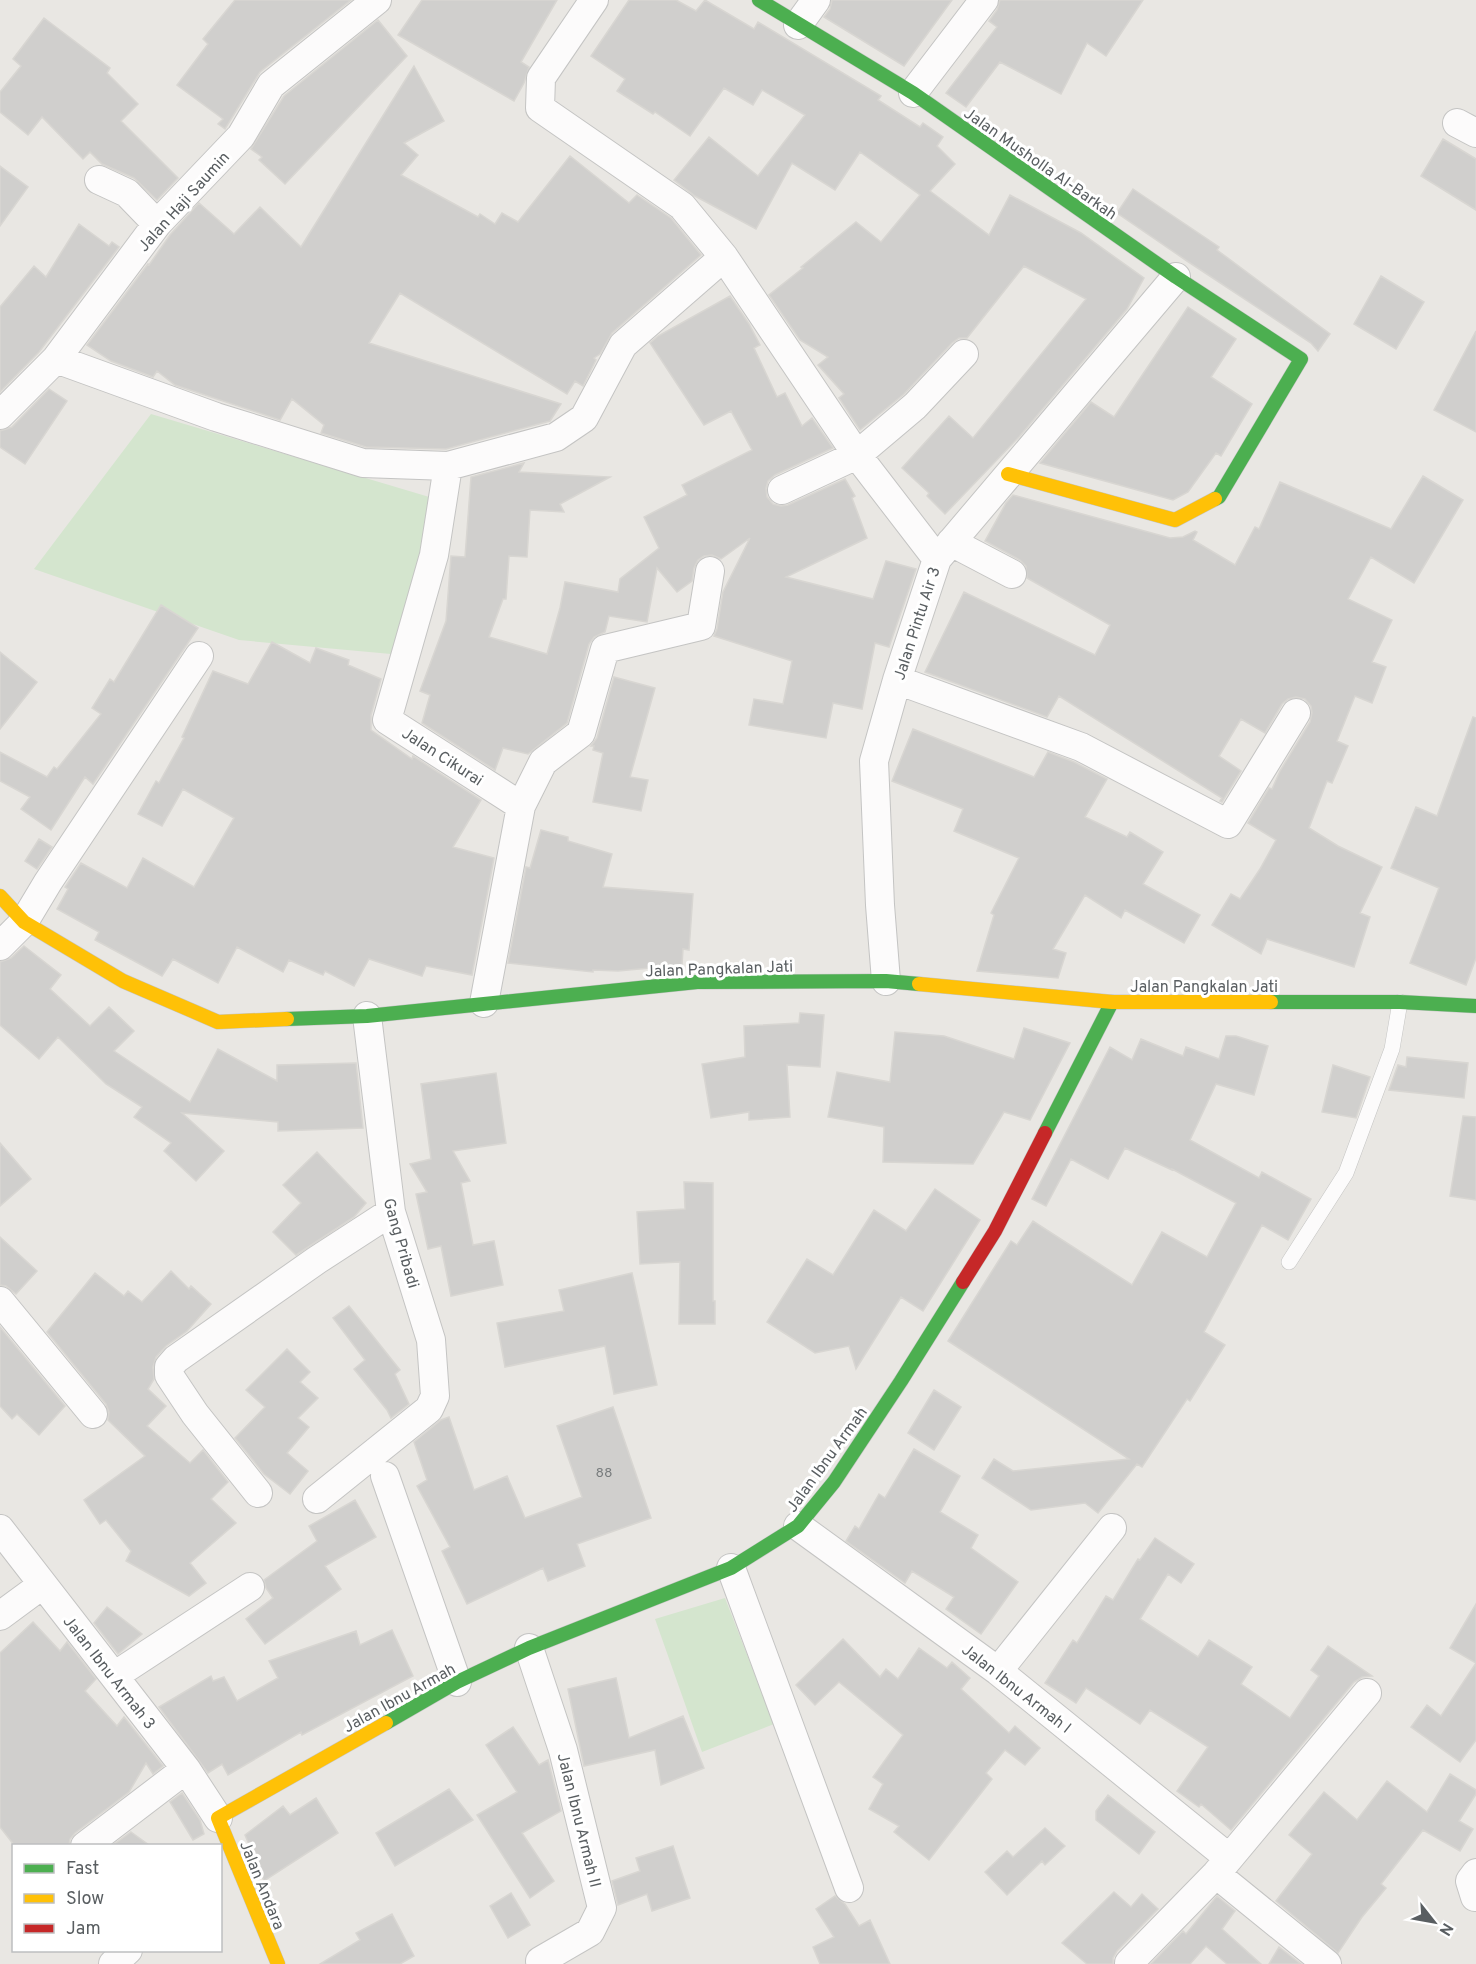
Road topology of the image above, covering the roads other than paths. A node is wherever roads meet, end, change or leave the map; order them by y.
1 (377, 0) edge
2 (594, 0) edge
3 (759, 0) edge
4 (816, 0) edge
5 (984, 0) edge
6 (798, 25) junction
7 (913, 93) junction
8 (99, 180) dead end
9 (157, 224) junction
10 (724, 257) junction
11 (1176, 277) junction
12 (964, 354) dead end
13 (56, 359) junction
14 (0, 415) edge
15 (857, 456) junction
16 (448, 466) junction
17 (1008, 474) junction
18 (782, 490) dead end
19 (944, 550) junction
20 (710, 571) dead end
21 (1012, 574) dead end
22 (199, 656) dead end
23 (897, 680) junction
24 (1296, 713) dead end
25 (520, 806) junction
26 (0, 896) edge
27 (24, 922) junction
28 (0, 946) edge
29 (886, 981) junction
30 (1112, 1002) junction
31 (1400, 1002) junction
32 (484, 1003) junction
33 (1475, 1003) edge
34 (367, 1016) junction
35 (391, 1212) junction
36 (1289, 1262) dead end
37 (0, 1301) edge
38 (93, 1414) dead end
39 (385, 1476) dead end
40 (258, 1493) dead end
41 (317, 1498) dead end
42 (798, 1526) junction
43 (1112, 1528) dead end
44 (0, 1529) edge
45 (731, 1568) junction
46 (42, 1585) junction
47 (250, 1587) dead end
48 (0, 1616) edge
49 (529, 1648) junction
50 (998, 1671) junction
51 (114, 1676) junction
52 (457, 1682) junction
53 (1367, 1693) dead end
54 (186, 1769) junction
55 (218, 1818) junction
56 (86, 1844) edge
57 (1222, 1866) junction
58 (849, 1888) dead end
59 (126, 1952) edge
60 (1129, 1963) edge
61 (113, 1964) edge
62 (278, 1964) edge
63 (541, 1964) edge
64 (1328, 1964) edge

1 - 9 street, Jalan Haji Saumin
2 - 10 street
3 - 6 street, Jalan Musholla Al-Barkah
4 - 6 street
5 - 7 street
6 - 7 street, Jalan Musholla Al-Barkah
7 - 11 street, Jalan Musholla Al-Barkah
8 - 9 street
9 - 13 street, Jalan Haji Saumin
10 - 15 street
10 - 16 street
11 - 17 street, Jalan Pintu Air 3
11 - 17 street, Jalan Musholla Al-Barkah
12 - 15 street
13 - 14 street, Jalan Haji Saumin
13 - 16 street
15 - 18 street
15 - 19 street
16 - 25 street, Jalan Cikurai
17 - 19 street, Jalan Pintu Air 3
19 - 21 street
19 - 23 street, Jalan Pintu Air 3
20 - 25 street
22 - 27 street
23 - 24 street
23 - 29 street, Jalan Pintu Air 3
25 - 32 street
26 - 27 street, Jalan Pangkalan Jati
27 - 28 street
27 - 34 street, Jalan Pangkalan Jati
29 - 30 street, Jalan Pangkalan Jati
29 - 32 street, Jalan Pangkalan Jati
30 - 31 street, Jalan Pangkalan Jati
30 - 42 street, Jalan Ibnu Armah
31 - 33 street, Jalan Pangkalan Jati
31 - 36 lane
32 - 34 street, Jalan Pangkalan Jati
34 - 35 street, Gang Pribadi
35 - 40 street
35 - 41 street, Gang Pribadi
37 - 38 street
39 - 52 street
42 - 45 street, Jalan Ibnu Armah
42 - 50 street, Jalan Ibnu Armah I
43 - 50 street
44 - 46 street, Jalan Ibnu Armah 3
45 - 49 street, Jalan Ibnu Armah
45 - 58 street
46 - 48 street
46 - 51 street, Jalan Ibnu Armah 3
47 - 51 street
49 - 52 street, Jalan Ibnu Armah
49 - 63 street, Jalan Ibnu Armah II
50 - 57 street, Jalan Ibnu Armah I
51 - 54 street, Jalan Ibnu Armah 3
52 - 55 street, Jalan Ibnu Armah
53 - 57 street
54 - 55 street, Jalan Ibnu Armah 3
54 - 56 street
55 - 62 street, Jalan Andara
57 - 60 street
57 - 64 street, Jalan Ibnu Armah I
59 - 61 street

